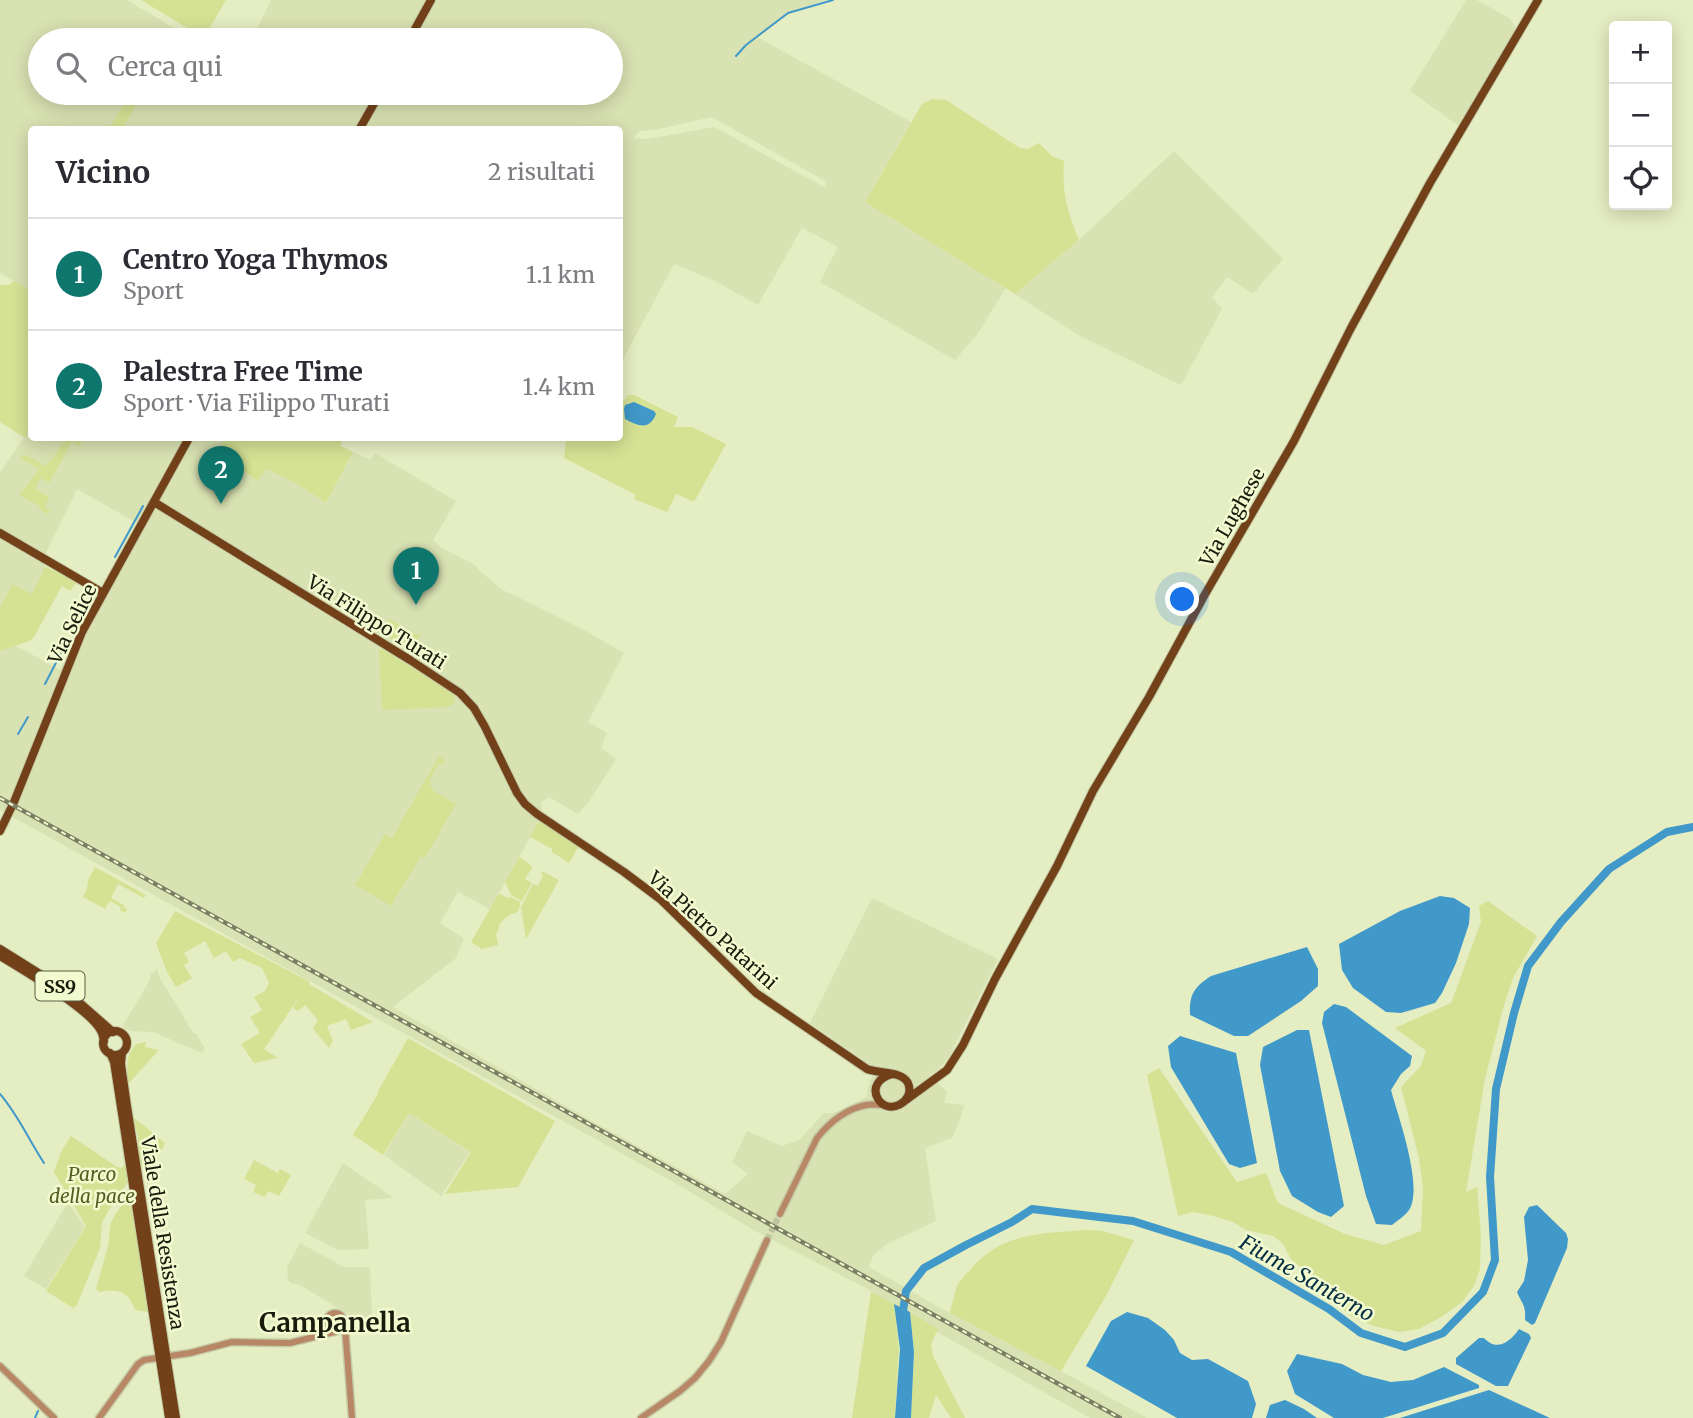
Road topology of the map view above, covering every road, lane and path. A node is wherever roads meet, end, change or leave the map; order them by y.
1 (431, 0) edge
2 (1538, 0) edge
3 (416, 28) edge
4 (373, 105) edge
5 (361, 126) edge
6 (188, 441) edge
7 (154, 502) junction
8 (0, 533) edge
9 (103, 593) junction
10 (537, 814) joint
11 (0, 831) edge
12 (0, 949) edge
13 (0, 956) edge
14 (113, 1032) junction
15 (104, 1041) junction
16 (110, 1053) junction
17 (122, 1053) junction
18 (867, 1069) junction
19 (892, 1074) junction
20 (902, 1077) junction
21 (930, 1082) junction
22 (876, 1088) junction
23 (906, 1100) junction
24 (866, 1105) junction
25 (886, 1105) junction
26 (780, 1214) tunnel mouth
27 (767, 1240) tunnel mouth
28 (326, 1324) junction
29 (341, 1329) junction
30 (316, 1336) junction
31 (163, 1357) junction
32 (0, 1366) edge
33 (352, 1415) edge
34 (54, 1418) edge
35 (99, 1418) edge
36 (169, 1418) edge
37 (176, 1418) edge
38 (641, 1418) edge

1 - 3 main road
2 - 21 main road, Via Lughese
4 - 5 main road
6 - 7 main road, Via Selice
7 - 9 main road, Via Selice
7 - 10 main road, Via Filippo Turati
8 - 9 main road
9 - 11 main road, Via Selice
10 - 18 main road, Via Pietro Patarini
12 - 14 main road, Viale della Resistenza / SS9
13 - 15 main road, Viale della Resistenza / SS9
14 - 15 main road
14 - 17 main road, Viale della Resistenza
15 - 16 main road, Viale della Resistenza
16 - 17 main road
16 - 31 main road, Viale della Resistenza
17 - 31 main road, Viale della Resistenza
18 - 19 main road, Via Pietro Patarini
18 - 22 main road, Via Pietro Patarini
19 - 20 main road
19 - 22 main road
20 - 21 main road
20 - 23 main road
21 - 23 main road, Via Lughese
22 - 24 street
22 - 25 main road
23 - 25 main road, Via Lughese
24 - 25 street
24 - 26 street
27 - 38 street
28 - 29 street
28 - 29 street
28 - 30 street
29 - 30 street
29 - 33 street
30 - 31 street
31 - 35 street
31 - 36 main road, Viale della Resistenza
31 - 37 main road, Viale della Resistenza
32 - 34 street

